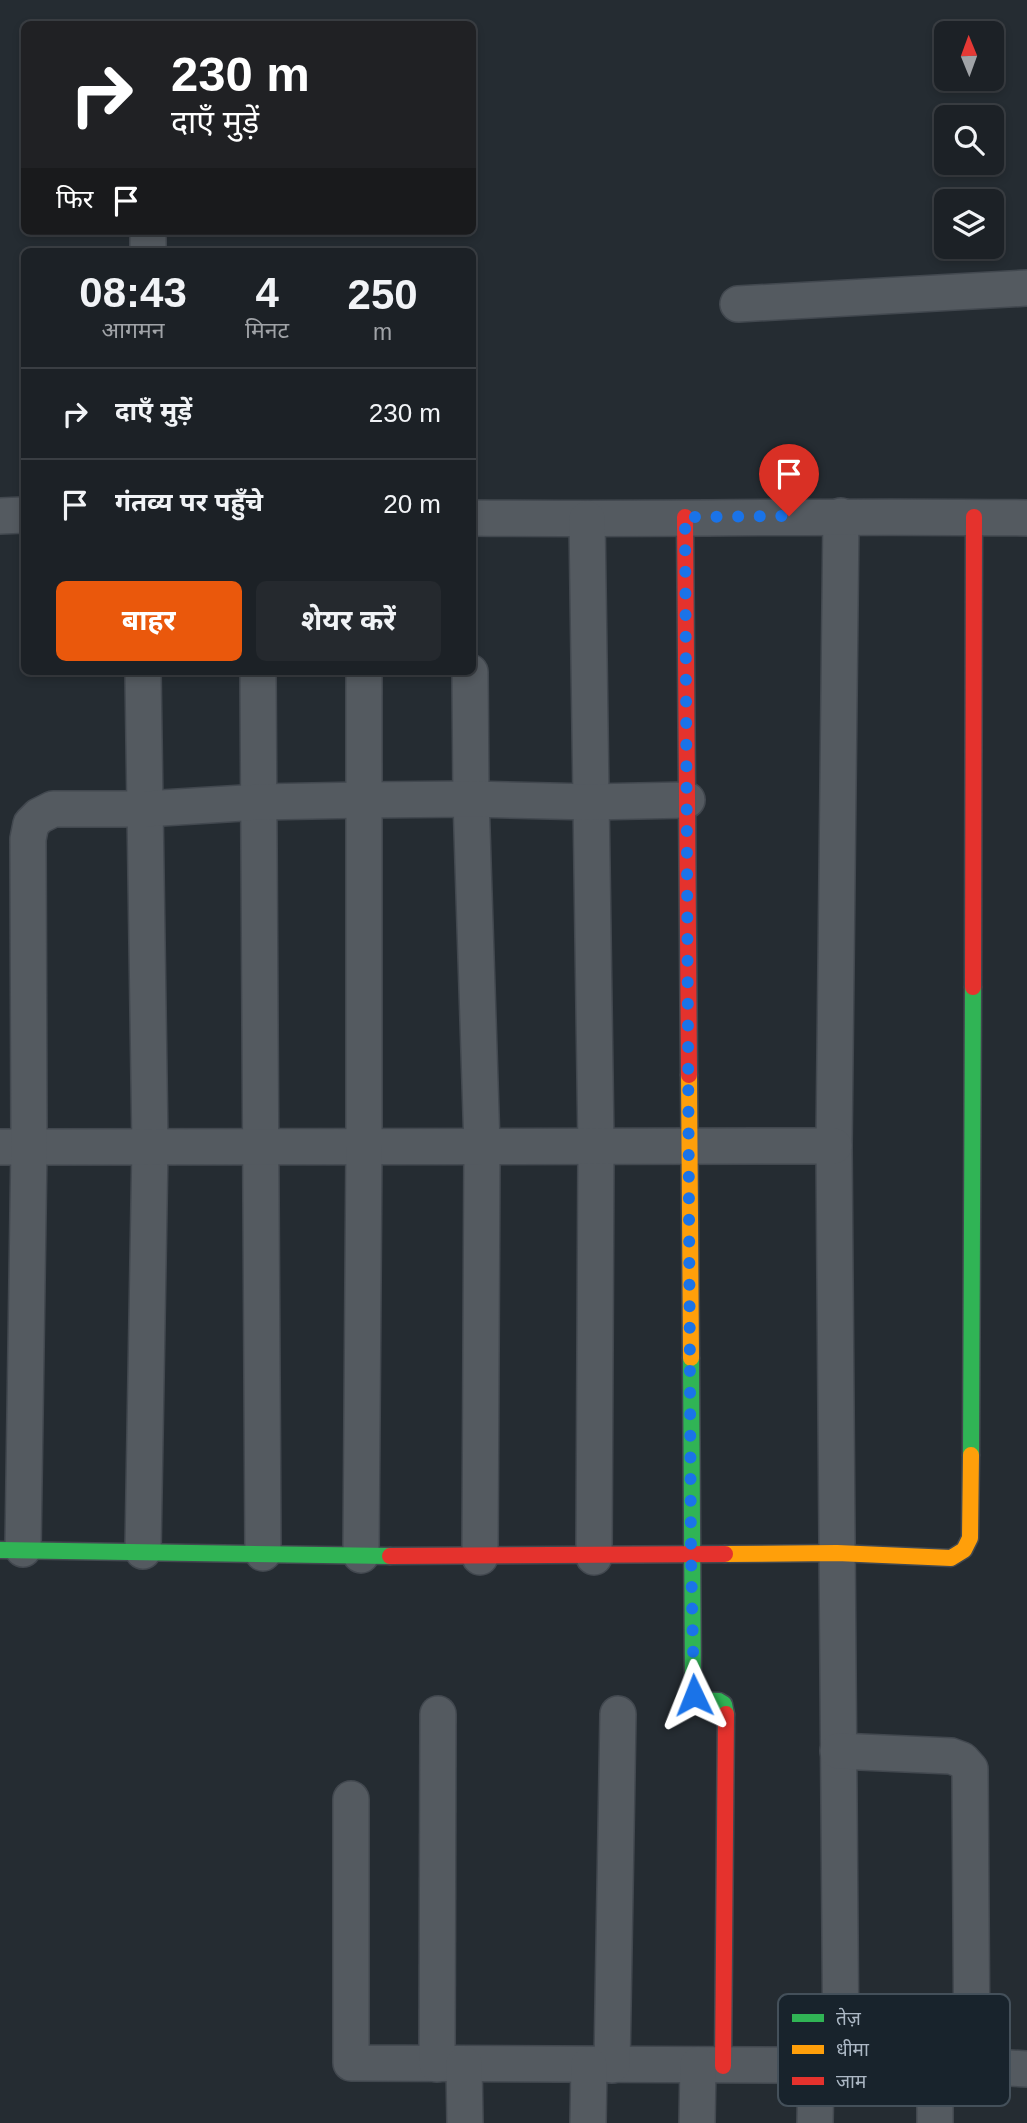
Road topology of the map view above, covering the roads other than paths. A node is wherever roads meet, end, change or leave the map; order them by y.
1 (1027, 288) edge
2 (738, 304) dead end
3 (21, 515) edge
4 (0, 516) edge
5 (841, 516) junction
6 (476, 517) edge
7 (685, 517) junction
8 (974, 517) junction
9 (1027, 518) edge
10 (587, 519) junction
11 (143, 675) edge
12 (258, 675) edge
13 (364, 675) edge
14 (470, 675) edge
15 (471, 799) junction
16 (364, 800) junction
17 (687, 800) junction
18 (260, 802) junction
19 (591, 802) junction
20 (145, 809) junction
21 (150, 1146) junction
22 (260, 1146) junction
23 (364, 1146) junction
24 (482, 1146) junction
25 (596, 1146) junction
26 (689, 1146) junction
27 (834, 1146) junction
28 (14, 1147) edge
29 (13, 1413) edge
30 (12, 1549) edge
31 (143, 1551) junction
32 (263, 1553) junction
33 (837, 1553) junction
34 (361, 1555) junction
35 (691, 1555) junction
36 (480, 1557) junction
37 (594, 1557) junction
38 (439, 1714) dead end
39 (618, 1714) dead end
40 (838, 1751) junction
41 (351, 1799) dead end
42 (831, 1994) edge
43 (972, 1994) edge
44 (451, 2064) junction
45 (601, 2065) junction
46 (710, 2065) junction
47 (778, 2066) edge
48 (819, 2106) edge
49 (464, 2123) edge
50 (588, 2123) edge
51 (697, 2123) edge
52 (815, 2123) edge

1 - 2 street
3 - 4 street
5 - 7 street
5 - 8 street
5 - 27 street
6 - 10 street
7 - 10 street
7 - 17 street
8 - 9 street
8 - 33 street
10 - 19 street
11 - 20 street
12 - 18 street
13 - 16 street
14 - 15 street
15 - 16 street
15 - 19 street
15 - 24 street
16 - 18 street
16 - 23 street
17 - 19 street
17 - 26 street
18 - 20 street
18 - 22 street
19 - 25 street
20 - 21 street
20 - 28 street
21 - 22 street
21 - 28 street
21 - 31 street
22 - 23 street
22 - 32 street
23 - 24 street
23 - 34 street
24 - 25 street
24 - 36 street
25 - 26 street
25 - 37 street
26 - 27 street
26 - 35 street
27 - 33 street
28 - 29 street
29 - 30 street
30 - 31 street
31 - 32 street
32 - 34 street
33 - 35 street
33 - 40 street
34 - 36 street
35 - 37 street
35 - 46 street
36 - 37 street
38 - 44 street
39 - 45 street
40 - 42 street
40 - 43 street
41 - 44 street
44 - 45 street
44 - 49 street
45 - 46 street
45 - 50 street
46 - 47 street
46 - 51 street
48 - 52 street

